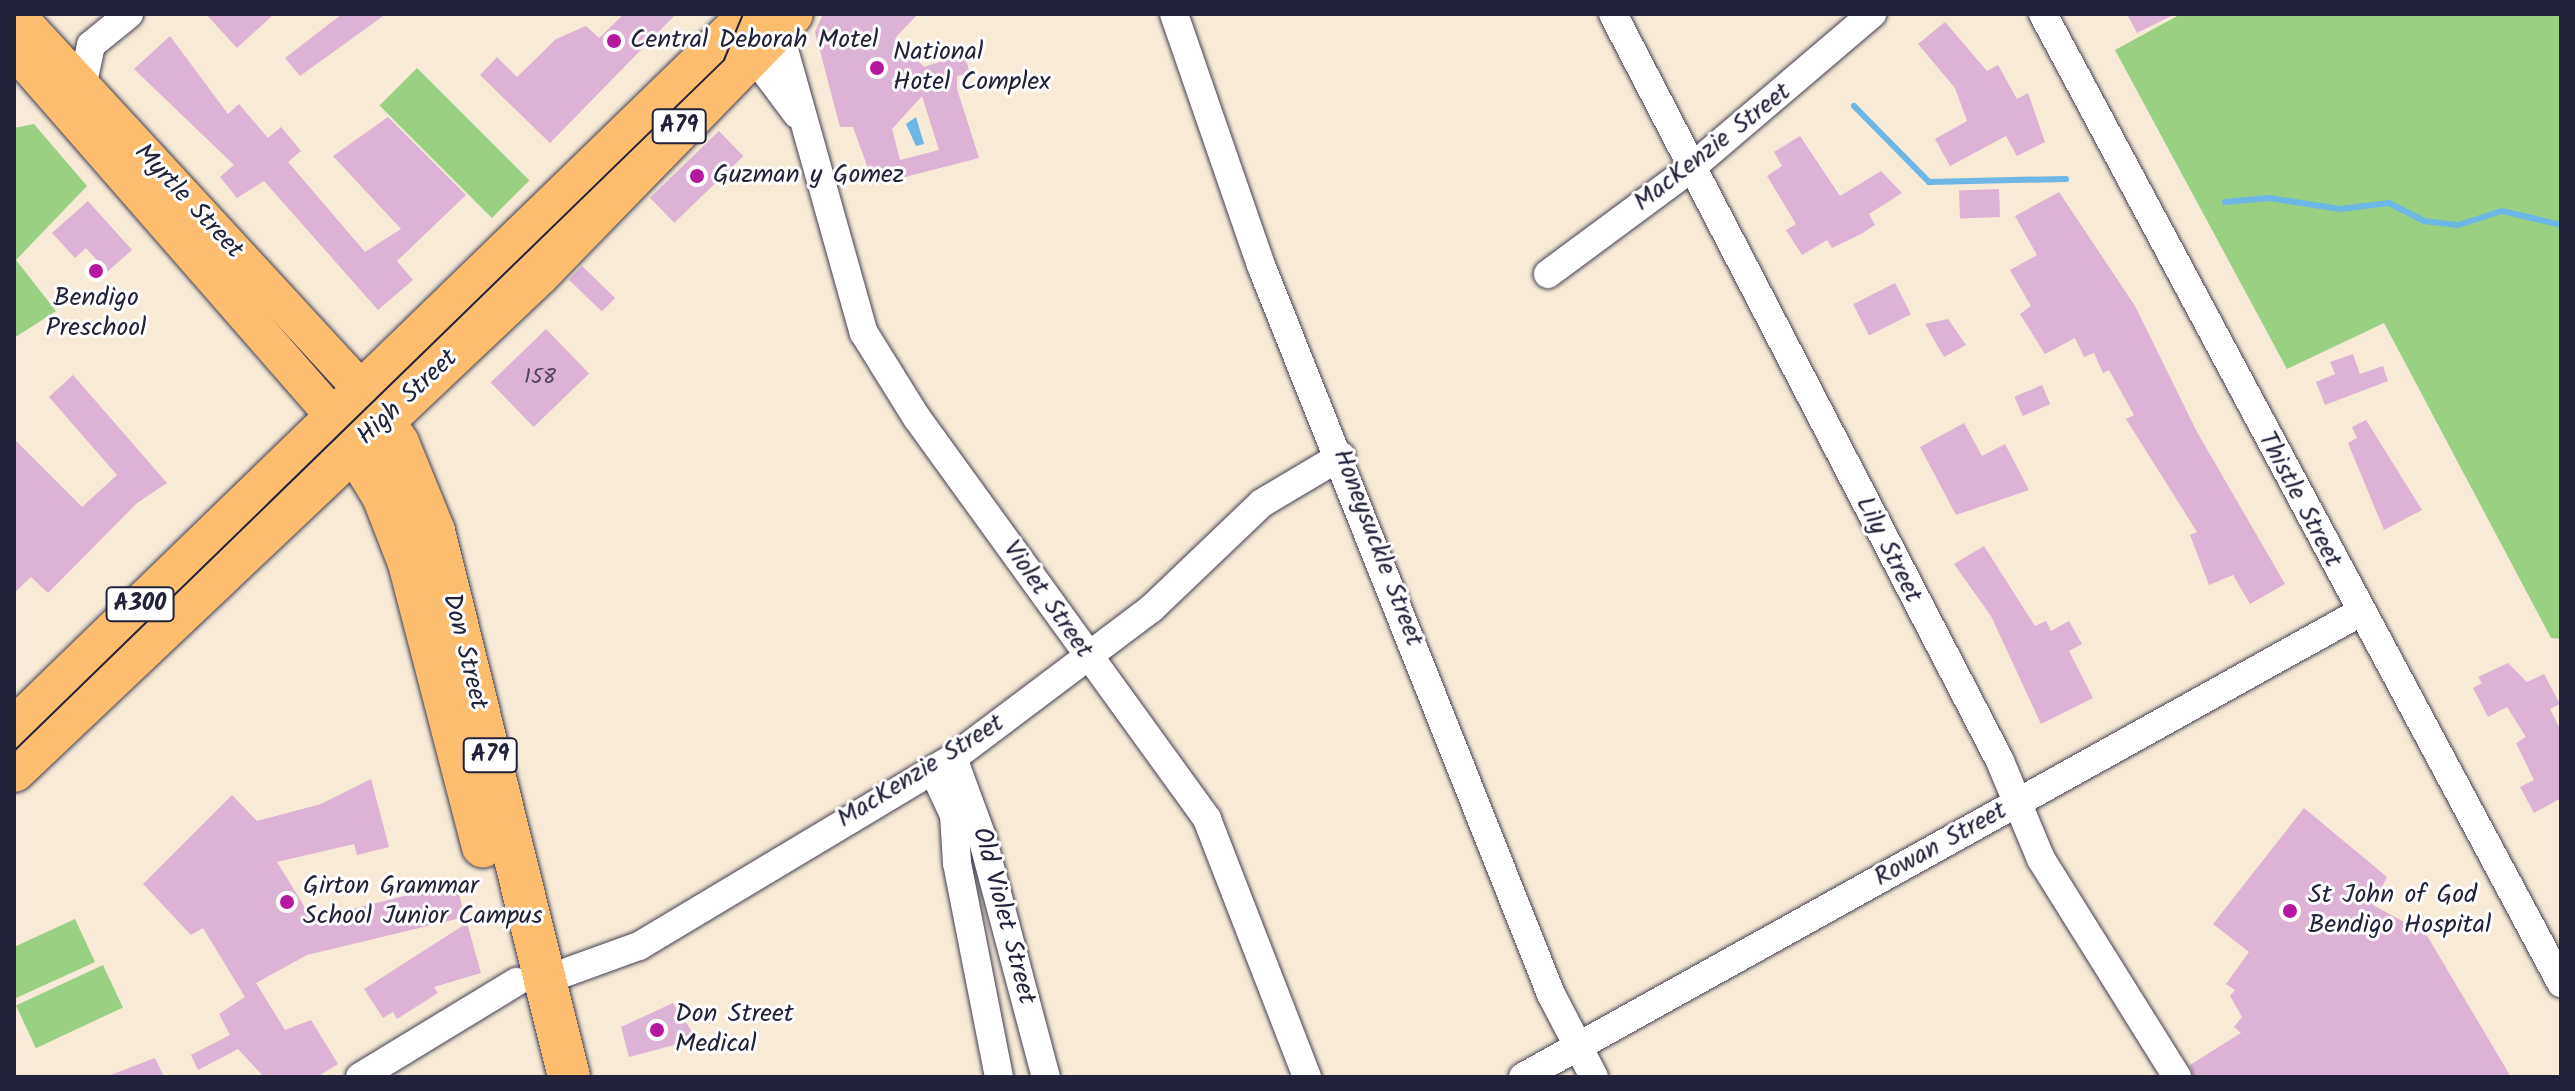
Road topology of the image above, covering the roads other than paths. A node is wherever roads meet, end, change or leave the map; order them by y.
1 (129, 14) edge
2 (1174, 14) edge
3 (1613, 14) edge
4 (1872, 14) edge
5 (2043, 14) edge
6 (762, 26) edge
7 (21, 39) edge
8 (82, 87) junction
9 (1691, 168) junction
10 (1548, 274) dead end
11 (358, 418) junction
12 (1341, 456) junction
13 (2359, 613) junction
14 (1088, 657) junction
15 (14, 729) edge
16 (943, 764) junction
17 (14, 771) edge
18 (2016, 803) junction
19 (2561, 983) edge
20 (527, 986) junction
21 (1577, 1048) junction
22 (360, 1077) edge
23 (541, 1077) edge
24 (569, 1077) edge
25 (999, 1077) edge
26 (1046, 1077) edge
27 (1307, 1077) edge
28 (1523, 1077) edge
29 (1594, 1077) edge
30 (2177, 1077) edge

1 - 8 street
2 - 12 street, Honeysuckle Street
3 - 9 street, Lily Street
4 - 9 street, MacKenzie Street
5 - 13 street, Thistle Street
6 - 11 highway, High Street / A79
6 - 14 street, Violet Street
7 - 8 main road, Myrtle Street
7 - 11 main road, Myrtle Street
8 - 11 main road, Myrtle Street
9 - 10 street, MacKenzie Street
9 - 18 street, Lily Street
11 - 15 highway, High Street / A300
11 - 17 highway, High Street / A300
11 - 20 highway, Don Street / A79
12 - 14 street, MacKenzie Street
12 - 21 street, Honeysuckle Street
13 - 18 street, Rowan Street
13 - 19 street, Thistle Street
14 - 16 street, MacKenzie Street
14 - 27 street, Violet Street
16 - 20 street, MacKenzie Street
16 - 25 street, Old Violet Street
16 - 26 street, Old Violet Street
18 - 21 street, Rowan Street
18 - 30 street, Lily Street
20 - 22 street, MacKenzie Street
20 - 23 highway, Don Street / A79
20 - 24 highway, Don Street / A79
21 - 28 street, Rowan Street
21 - 29 street, Honeysuckle Street

